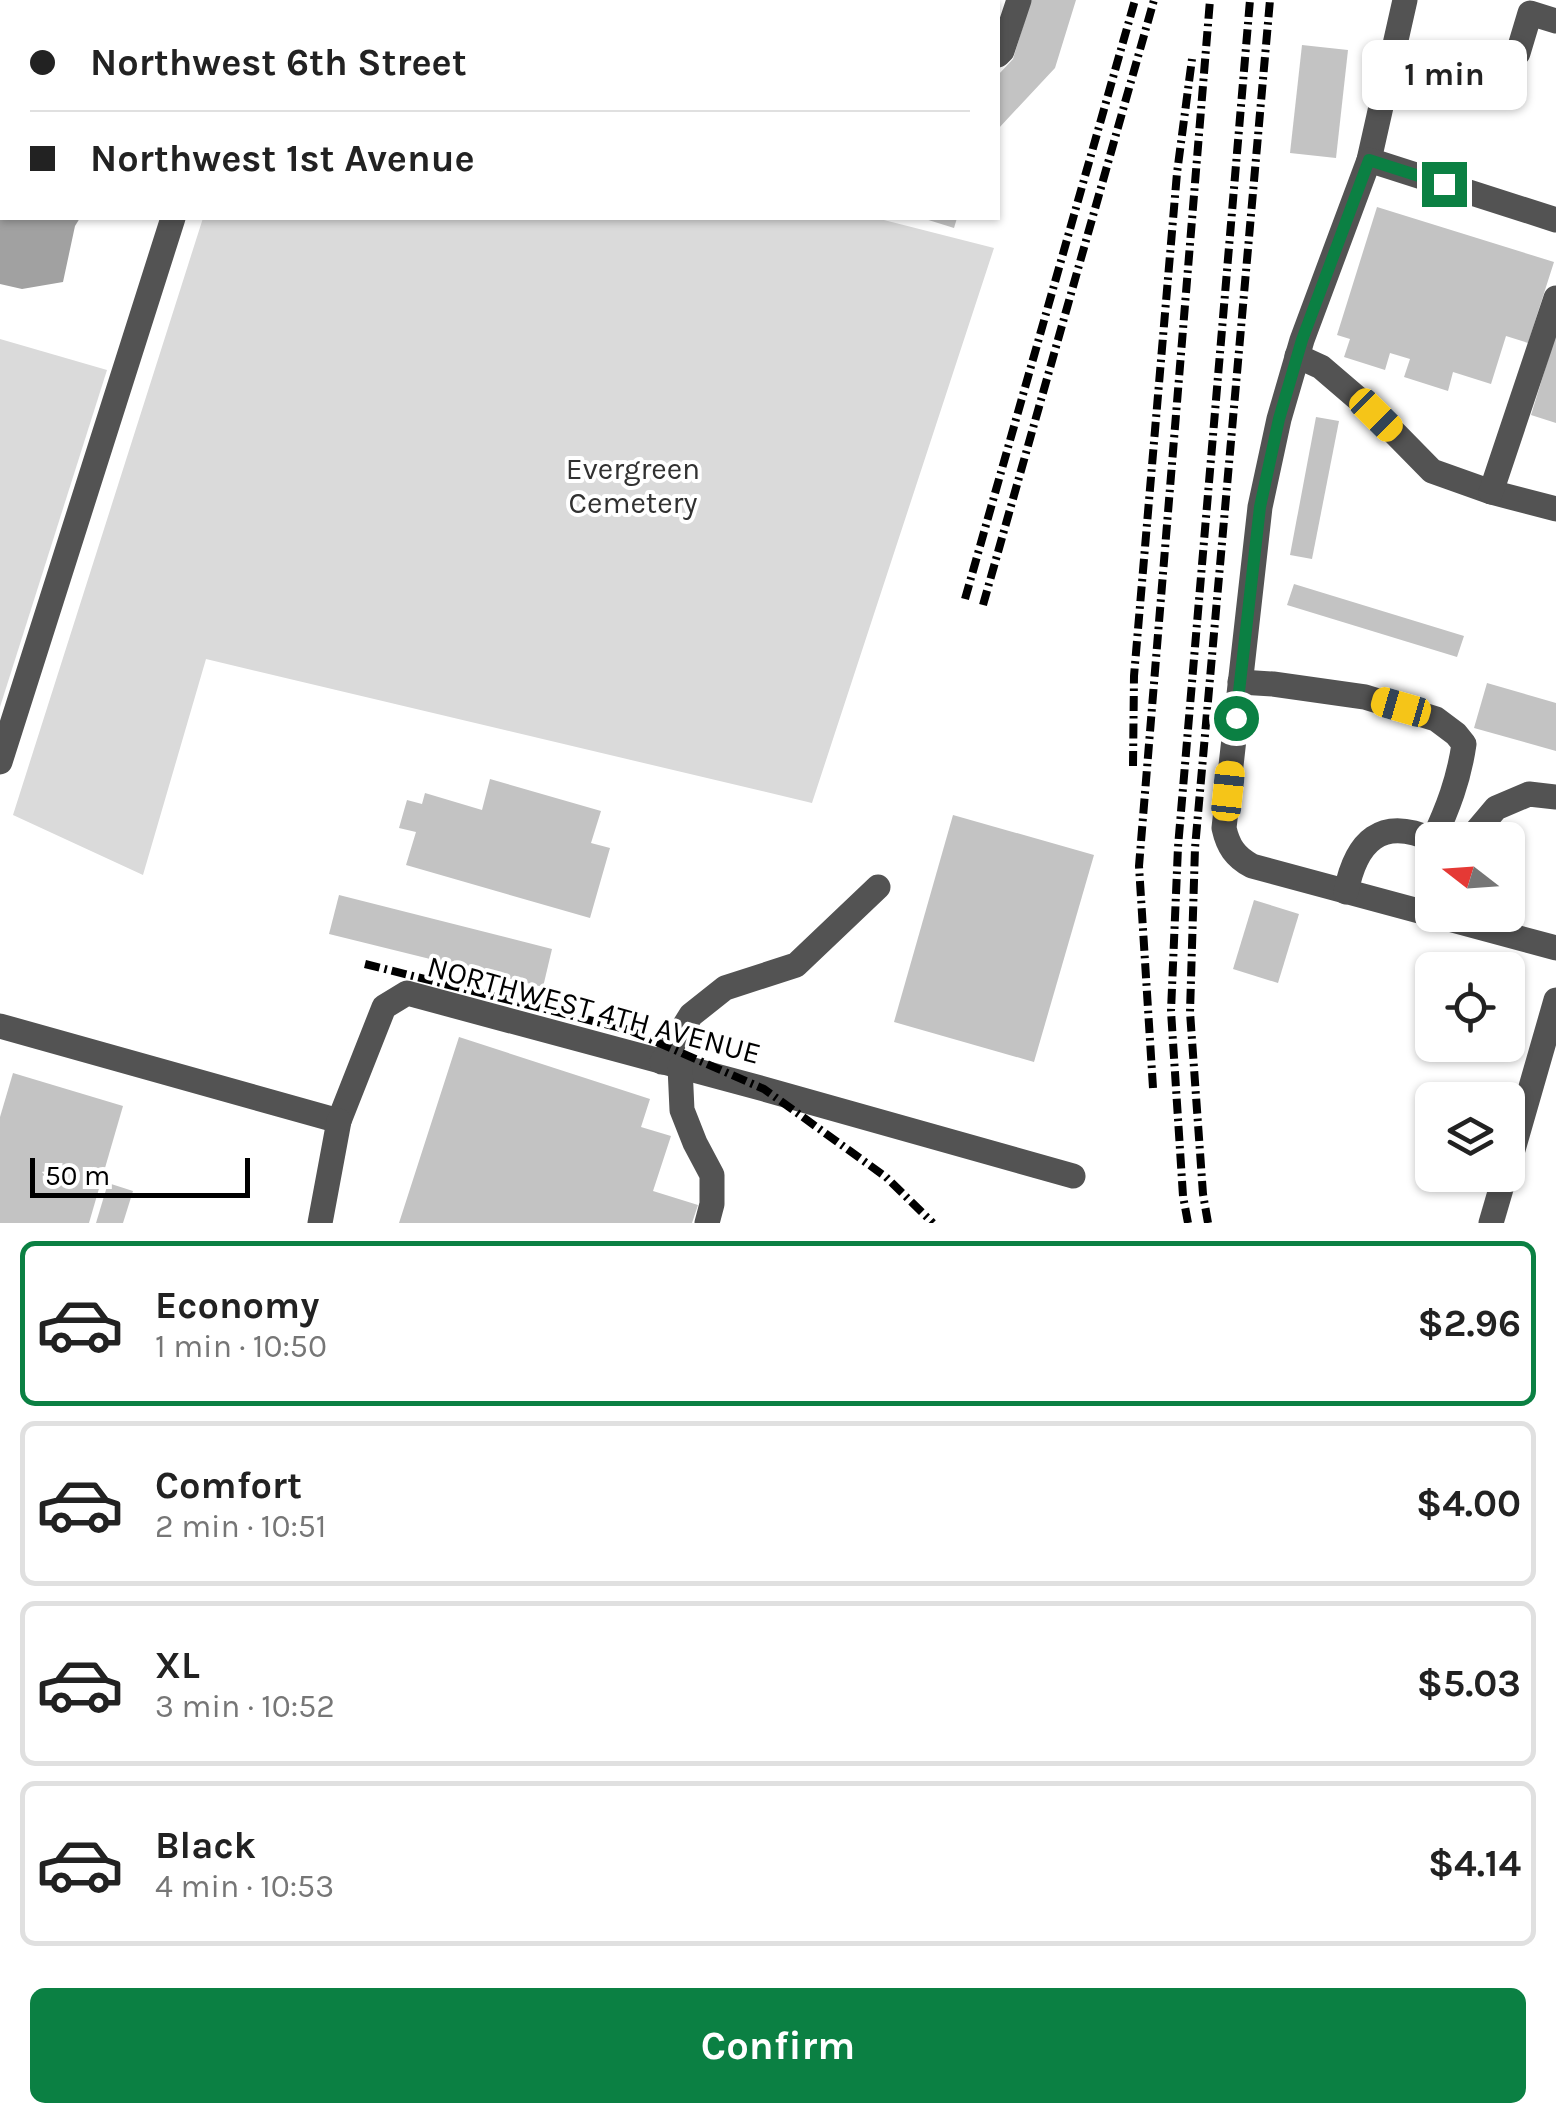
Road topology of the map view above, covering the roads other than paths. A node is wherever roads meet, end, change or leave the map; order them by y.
1 (1019, 0) edge
2 (1405, 0) edge
3 (1556, 21) edge
4 (1000, 53) edge
5 (1392, 56) junction
6 (1369, 160) junction
7 (173, 220) edge
8 (1556, 220) edge
9 (1556, 298) edge
10 (1296, 356) junction
11 (1491, 492) junction
12 (1556, 509) edge
13 (1240, 682) junction
14 (0, 762) edge
15 (1556, 797) edge
16 (1441, 822) edge
17 (1485, 822) edge
18 (1415, 831) edge
19 (878, 888) dead end
20 (1346, 892) junction
21 (1415, 909) edge
22 (1501, 932) edge
23 (1556, 948) edge
24 (1556, 1000) edge
25 (0, 1026) edge
26 (671, 1064) junction
27 (1525, 1108) edge
28 (339, 1120) junction
29 (1073, 1176) dead end
30 (1500, 1192) edge
31 (320, 1223) edge
32 (707, 1223) edge
33 (1491, 1223) edge

1 - 4 street
2 - 5 street
3 - 5 street
5 - 6 street
6 - 8 street
6 - 10 street
7 - 14 street
9 - 11 street
10 - 11 street
10 - 13 street
11 - 12 street
13 - 16 street
13 - 20 street
15 - 17 street
18 - 20 street
19 - 26 street
20 - 21 street
22 - 23 street
24 - 27 street
25 - 28 street
26 - 28 street, NORTHWEST 4TH AVENUE
26 - 29 street, NORTHWEST 4TH AVENUE
26 - 32 street
28 - 31 street, NORTHWEST 4TH AVENUE
30 - 33 street

